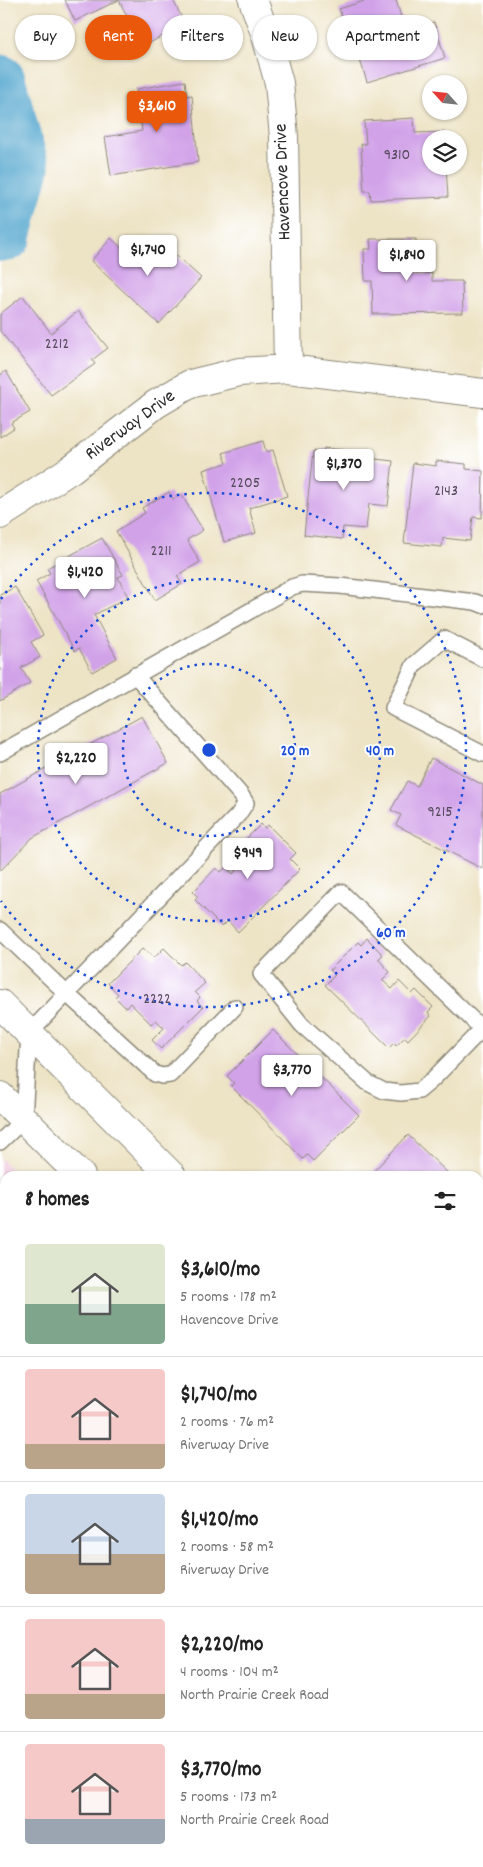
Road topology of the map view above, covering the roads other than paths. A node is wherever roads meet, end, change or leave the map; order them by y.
1 (253, 0) edge
2 (288, 369) junction
3 (483, 393) edge
4 (0, 515) edge
5 (483, 605) edge
6 (483, 659) edge
7 (136, 675) junction
8 (0, 753) edge
9 (483, 754) edge
10 (0, 930) edge
11 (67, 994) junction
12 (0, 1004) edge
13 (235, 1007) dead end
14 (483, 1029) edge
15 (29, 1033) junction
16 (0, 1096) edge
17 (24, 1119) junction
18 (0, 1142) edge
19 (76, 1171) edge
20 (167, 1171) edge

1 - 2 street, Havencove Drive
2 - 3 street, Riverway Drive
2 - 4 street, Riverway Drive
5 - 7 lane
6 - 9 lane
7 - 8 lane
7 - 11 lane
10 - 11 lane
11 - 13 lane
11 - 15 lane
12 - 15 street
14 - 14 lane
15 - 17 lane
15 - 20 street
16 - 17 street
17 - 18 lane
17 - 19 street

